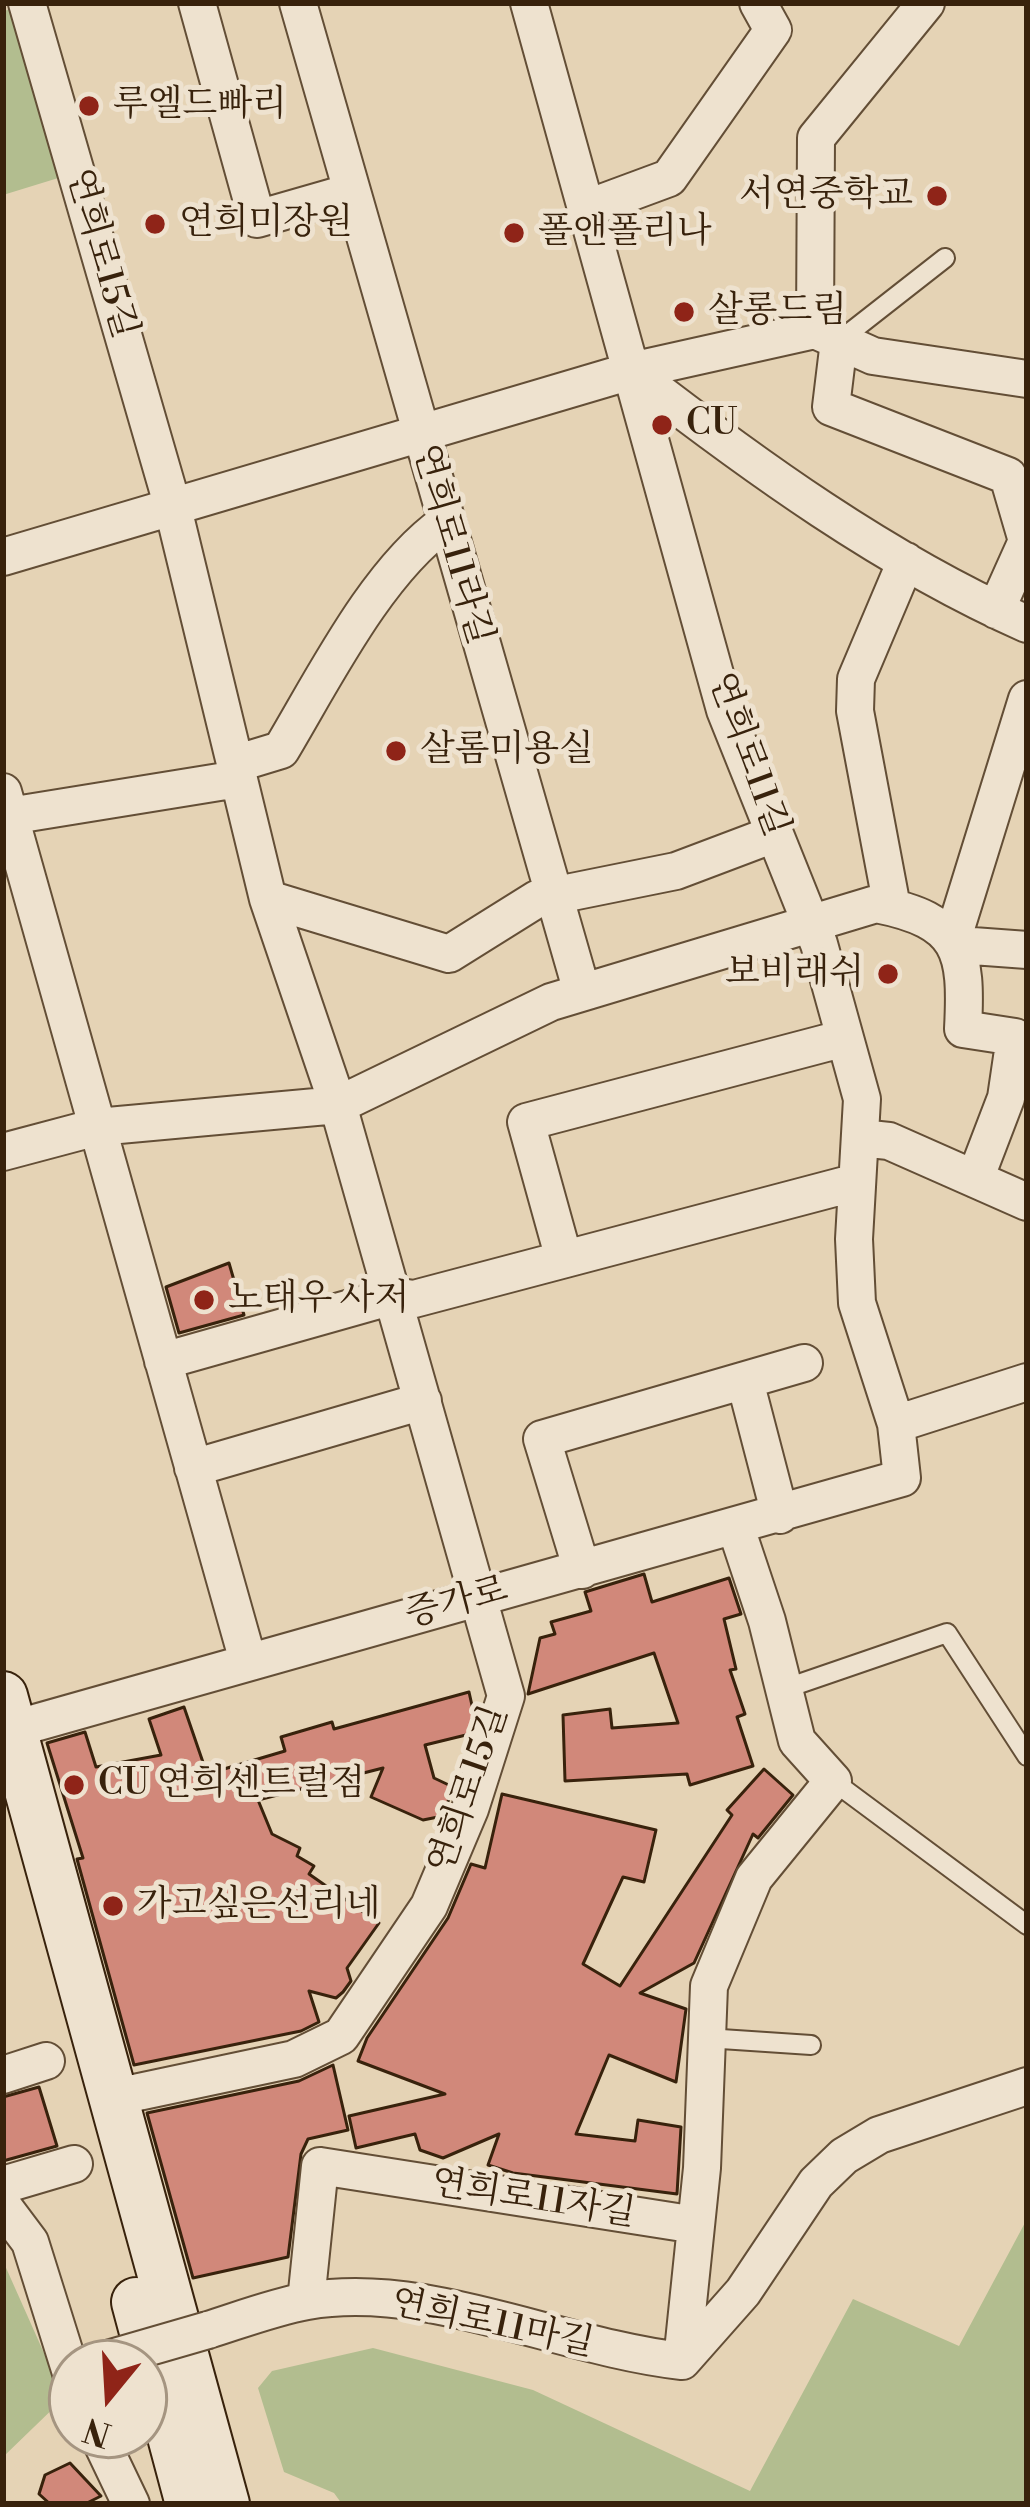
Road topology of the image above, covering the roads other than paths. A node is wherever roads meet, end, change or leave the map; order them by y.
1 (27, 3) edge
2 (197, 3) edge
3 (298, 3) edge
4 (529, 3) edge
5 (758, 3) edge
6 (926, 3) edge
7 (351, 192) junction
8 (588, 208) junction
9 (945, 258) dead end
10 (827, 335) junction
11 (631, 371) junction
12 (1027, 379) edge
13 (419, 436) junction
14 (172, 504) junction
15 (445, 523) junction
16 (3, 557) edge
17 (906, 561) junction
18 (1011, 616) edge
19 (1027, 699) edge
20 (237, 771) junction
21 (5, 809) edge
22 (774, 834) junction
23 (554, 897) junction
24 (268, 899) junction
25 (892, 907) junction
26 (811, 926) junction
27 (956, 943) junction
28 (1027, 950) edge
29 (582, 992) junction
30 (845, 1038) junction
31 (1018, 1075) edge
32 (338, 1105) junction
33 (98, 1127) junction
34 (860, 1138) junction
35 (3, 1152) edge
36 (974, 1179) junction
37 (857, 1182) junction
38 (1027, 1202) edge
39 (564, 1259) junction
40 (393, 1296) junction
41 (164, 1361) junction
42 (804, 1364) dead end
43 (746, 1381) junction
44 (1027, 1382) edge
45 (423, 1401) junction
46 (896, 1424) junction
47 (193, 1468) junction
48 (902, 1478) joint
49 (780, 1514) junction
50 (736, 1528) junction
51 (582, 1570) junction
52 (479, 1598) junction
53 (248, 1661) junction
54 (784, 1689) junction
55 (6, 1719) edge
56 (1027, 1756) edge
57 (833, 1781) junction
58 (3, 1804) edge
59 (1027, 1924) edge
60 (706, 2038) junction
61 (811, 2045) dead end
62 (46, 2061) dead end
63 (3, 2075) edge
64 (1027, 2086) edge
65 (115, 2097) junction
66 (74, 2164) dead end
67 (3, 2185) edge
68 (3, 2206) edge
69 (696, 2224) junction
70 (306, 2301) junction
71 (68, 2339) edge
72 (168, 2342) edge
73 (682, 2361) junction
74 (109, 2459) edge
75 (130, 2504) edge
76 (190, 2504) edge
77 (225, 2504) edge

1 - 14 street, 연희로15길
2 - 7 street
3 - 7 street, 연희로11라길
4 - 8 street, 연희로11길
5 - 8 street
6 - 10 street
7 - 13 street, 연희로11라길
8 - 11 street, 연희로11길
9 - 10 lane
10 - 11 street
10 - 12 street
10 - 18 street
11 - 13 street
11 - 17 street
11 - 22 street, 연희로11길
13 - 14 street
13 - 15 street, 연희로11라길
14 - 16 street
14 - 20 street, 연희로15길
15 - 20 street
15 - 23 street, 연희로11라길
17 - 18 street
17 - 25 street
19 - 27 street
20 - 21 street
20 - 24 street, 연희로15길
21 - 33 street
22 - 23 street
22 - 26 street, 연희로11길
23 - 24 street
23 - 29 street, 연희로11라길
24 - 32 street, 연희로15길
25 - 26 street
25 - 27 street
26 - 29 street
26 - 30 street, 연희로11길
27 - 28 street
27 - 31 street
29 - 32 street
30 - 34 street, 연희로11길
30 - 39 street
31 - 36 street
32 - 33 street
32 - 40 street, 연희로15길
33 - 35 street
33 - 41 street
34 - 36 street
34 - 37 street, 연희로11길
36 - 38 street
37 - 39 street
37 - 46 street, 연희로11길
39 - 40 street
40 - 41 street
40 - 45 street, 연희로15길
41 - 47 street
42 - 43 street
43 - 49 street
43 - 51 street
44 - 46 street
45 - 47 street
45 - 52 street, 연희로15길
46 - 48 street, 연희로11길
47 - 53 street
48 - 49 street, 증가로
49 - 50 street, 증가로
50 - 51 street, 증가로
50 - 54 street
51 - 52 street, 증가로
52 - 53 street, 증가로
52 - 65 street, 연희로15길
53 - 55 street, 증가로
54 - 56 lane
54 - 57 street
55 - 65 main road, 증가로
57 - 59 lane
57 - 60 street
58 - 76 main road
60 - 61 lane
60 - 69 street
62 - 63 street
64 - 73 street
65 - 77 main road, 증가로
66 - 67 street
68 - 71 street
69 - 70 street, 연희로11자길
69 - 73 street
70 - 72 street, 연희로11마길, bridge
70 - 73 street, 연희로11마길
74 - 75 street

